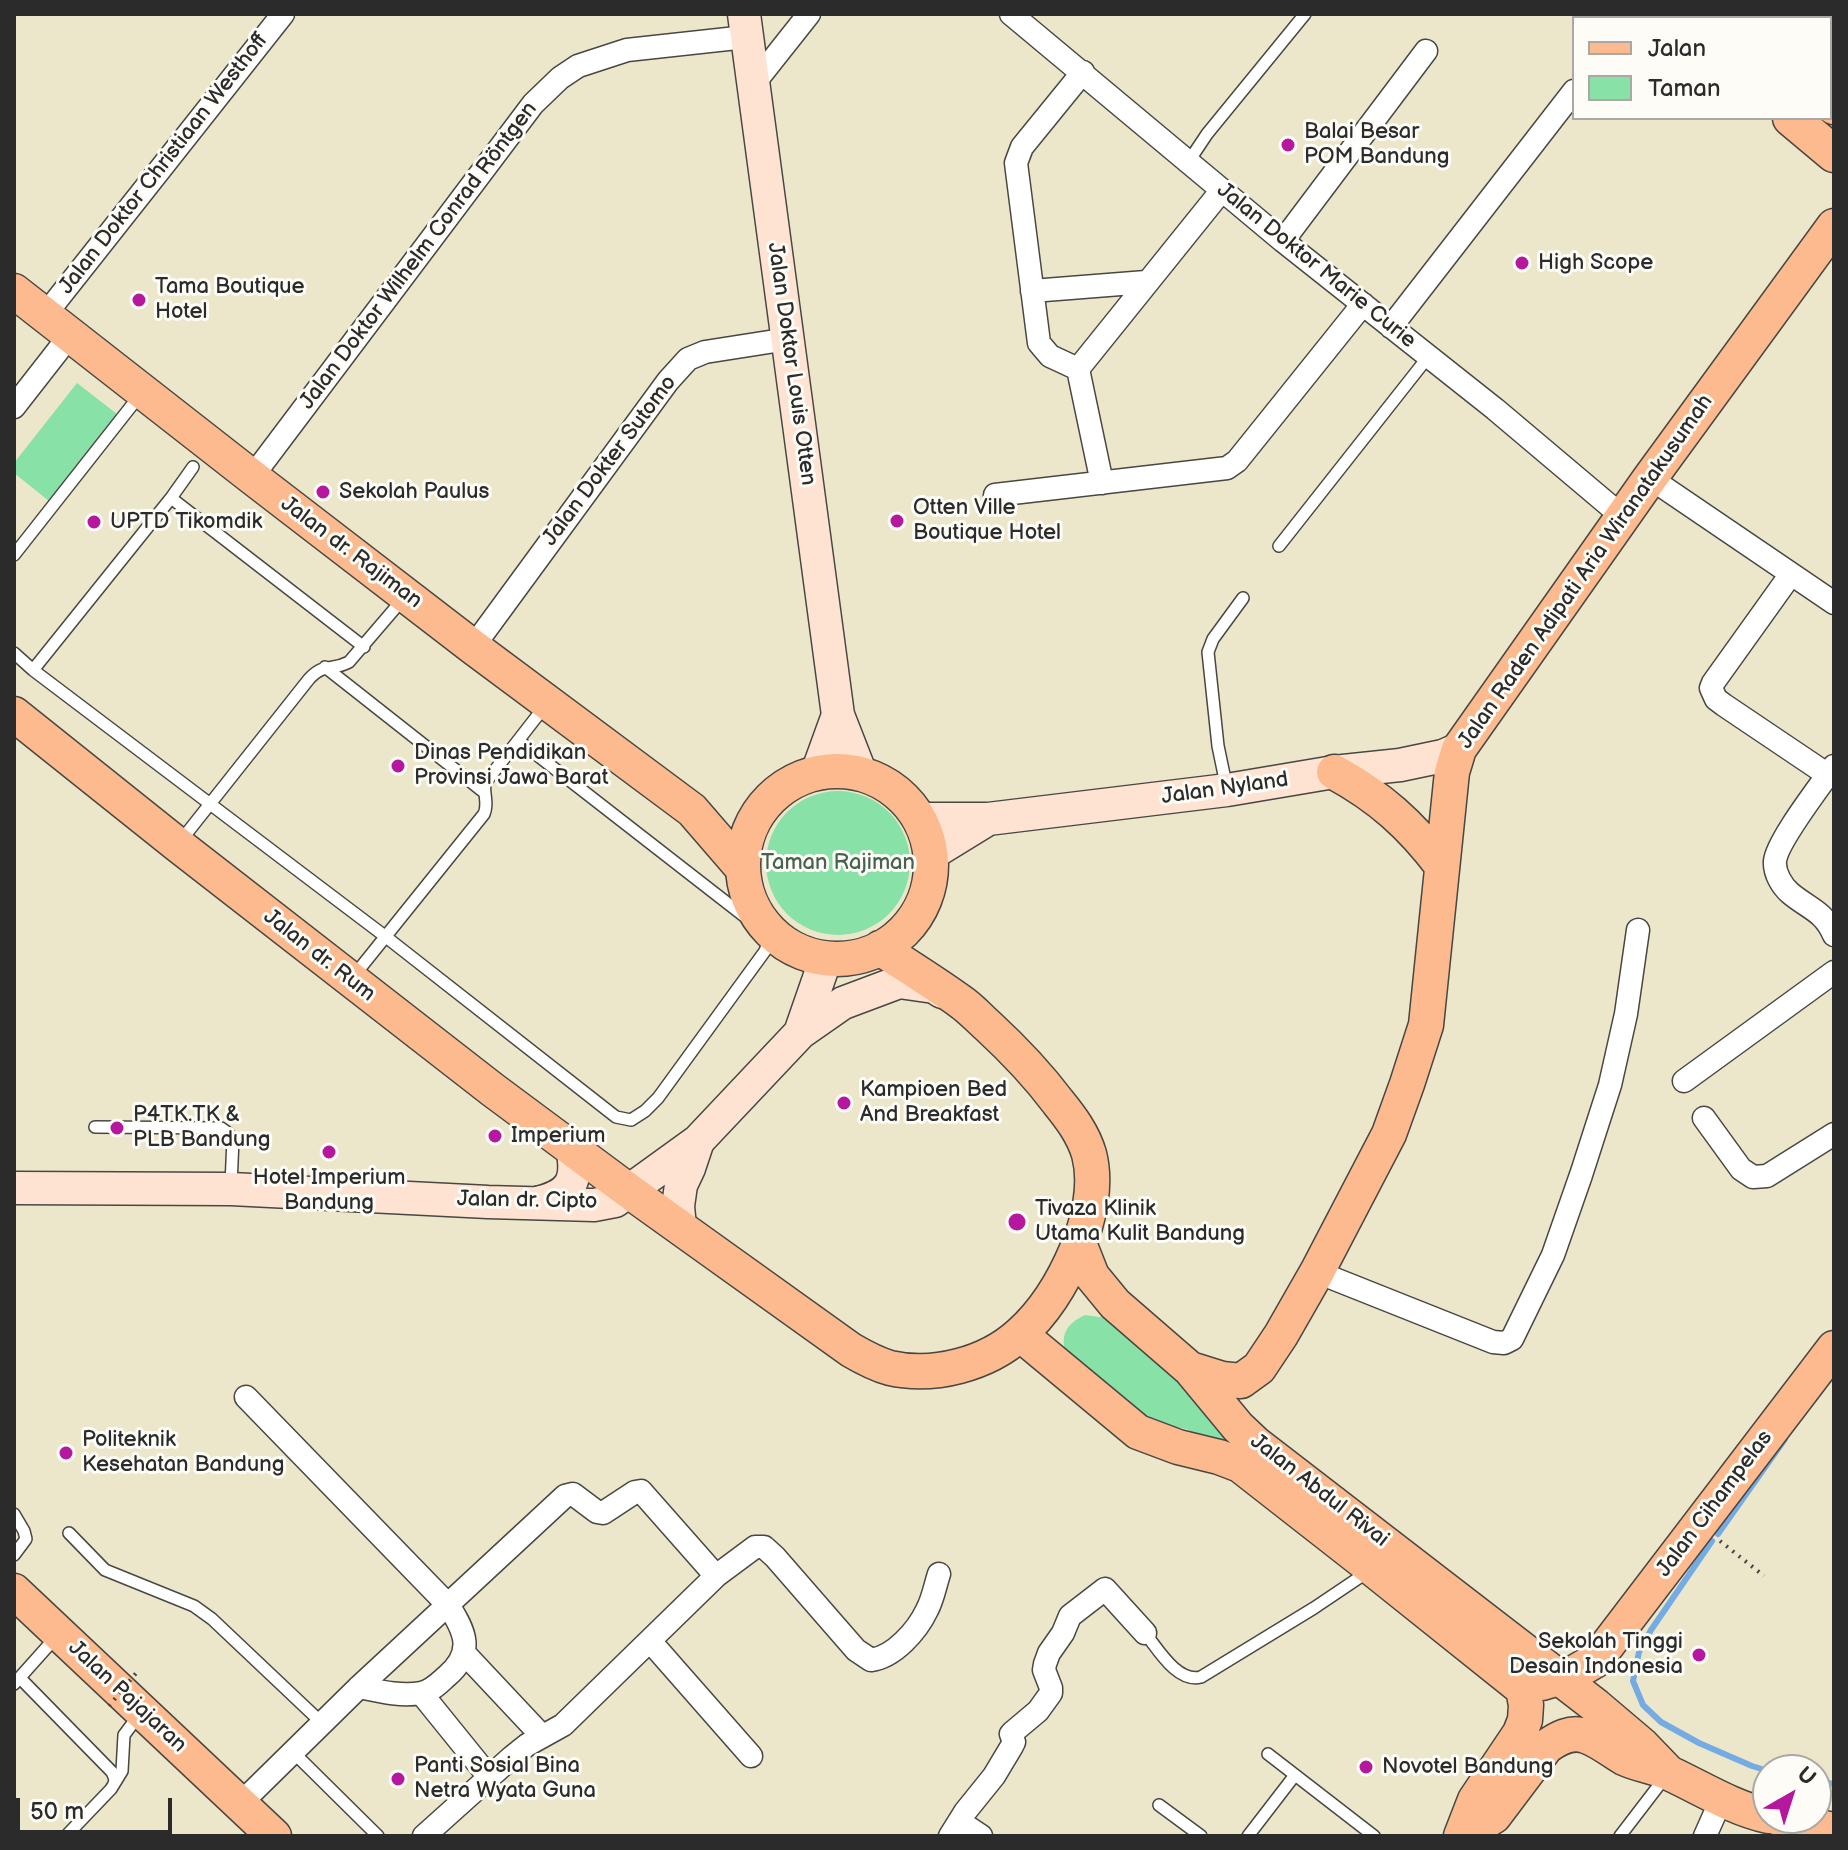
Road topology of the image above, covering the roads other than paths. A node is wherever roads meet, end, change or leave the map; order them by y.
1 (283, 14) edge
2 (809, 14) edge
3 (1011, 14) edge
4 (1305, 14) edge
5 (745, 26) edge
6 (1426, 51) dead end
7 (1083, 72) junction
8 (752, 86) junction
9 (1572, 94) edge
10 (1793, 120) edge
11 (1815, 120) edge
12 (1834, 135) edge
13 (1834, 154) edge
14 (1189, 161) junction
15 (1222, 190) junction
16 (1834, 226) edge
17 (1283, 241) junction
18 (1146, 282) junction
19 (14, 291) edge
20 (1032, 291) junction
21 (1363, 304) junction
22 (58, 325) junction
23 (1391, 327) junction
24 (788, 339) junction
25 (1428, 357) junction
26 (1078, 369) junction
27 (143, 392) junction
28 (14, 407) edge
29 (193, 467) dead end
30 (252, 477) junction
31 (1650, 478) junction
32 (1102, 483) junction
33 (995, 495) dead end
34 (171, 498) junction
35 (1623, 517) junction
36 (1279, 546) dead end
37 (14, 555) edge
38 (1791, 574) junction
39 (406, 595) junction
40 (1243, 598) dead end
41 (1834, 603) edge
42 (364, 647) junction
43 (473, 647) junction
44 (14, 653) edge
45 (325, 667) junction
46 (33, 670) junction
47 (547, 702) junction
48 (14, 714) edge
49 (838, 715) junction
50 (519, 741) junction
51 (1459, 749) junction
52 (1831, 770) edge
53 (1334, 772) junction
54 (817, 773) junction
55 (861, 774) junction
56 (1227, 790) junction
57 (485, 793) junction
58 (209, 803) junction
59 (692, 810) junction
60 (919, 819) junction
61 (988, 819) junction
62 (751, 828) junction
63 (178, 845) junction
64 (931, 854) junction
65 (1442, 866) junction
66 (743, 869) junction
67 (1832, 923) edge
68 (1638, 930) dead end
69 (386, 937) junction
70 (880, 948) junction
71 (825, 961) junction
72 (1834, 972) edge
73 (350, 980) junction
74 (963, 1003) junction
75 (800, 1033) junction
76 (1684, 1081) dead end
77 (1704, 1118) dead end
78 (95, 1127) dead end
79 (1834, 1134) edge
80 (698, 1141) junction
81 (572, 1148) junction
82 (14, 1188) edge
83 (231, 1189) junction
84 (629, 1191) junction
85 (537, 1203) junction
86 (680, 1227) junction
87 (1079, 1243) junction
88 (1317, 1272) junction
89 (1115, 1304) junction
90 (1032, 1344) junction
91 (1834, 1348) edge
92 (1190, 1369) junction
93 (246, 1397) dead end
94 (14, 1514) edge
95 (69, 1533) dead end
96 (14, 1555) edge
97 (1373, 1569) junction
98 (939, 1574) dead end
99 (716, 1576) junction
100 (14, 1591) edge
101 (448, 1605) junction
102 (60, 1633) junction
103 (1145, 1633) joint
104 (650, 1641) junction
105 (465, 1654) junction
106 (1596, 1660) junction
107 (1559, 1678) junction
108 (17, 1681) edge
109 (359, 1687) junction
110 (1523, 1689) junction
111 (421, 1693) junction
112 (142, 1711) junction
113 (1605, 1713) junction
114 (323, 1724) junction
115 (542, 1736) junction
116 (293, 1752) junction
117 (1268, 1754) dead end
118 (751, 1756) dead end
119 (1668, 1772) junction
120 (1295, 1775) junction
121 (489, 1777) junction
122 (114, 1784) junction
123 (1721, 1800) junction
124 (1752, 1800) edge
125 (240, 1804) junction
126 (1159, 1805) dead end
127 (1752, 1812) edge
128 (966, 1833) edge
129 (66, 1836) edge
130 (274, 1836) edge
131 (378, 1836) edge
132 (424, 1836) edge
133 (1201, 1836) edge
134 (1248, 1836) edge
135 (1374, 1836) edge
136 (1461, 1836) edge
137 (1620, 1836) edge
138 (1705, 1836) edge

1 - 22 street, Jalan Doktor Christiaan Westhoff
2 - 8 street
3 - 7 street, Jalan Doktor Marie Curie
4 - 14 lane
5 - 8 main road, Jalan Doktor Louis Otten
5 - 30 street, Jalan Doktor Wilhelm Conrad Röntgen
6 - 17 street
7 - 14 street, Jalan Doktor Marie Curie
7 - 20 street
8 - 24 main road, Jalan Doktor Louis Otten
9 - 23 street
10 - 13 highway
11 - 12 highway
14 - 15 street, Jalan Doktor Marie Curie
15 - 17 street, Jalan Doktor Marie Curie
15 - 18 street
16 - 31 main road, Jalan Raden Adipati Aria Wiranatakusumah
17 - 21 street, Jalan Doktor Marie Curie
18 - 20 street
18 - 26 street
19 - 22 main road, Jalan dr. Rajiman
20 - 26 street
21 - 23 street, Jalan Doktor Marie Curie
21 - 32 street
22 - 27 main road, Jalan dr. Rajiman
22 - 28 street, Jalan Doktor Christiaan Westhoff
23 - 25 street, Jalan Doktor Marie Curie
24 - 43 street, Jalan Dokter Sutomo
24 - 49 main road, Jalan Doktor Louis Otten
25 - 35 street, Jalan Doktor Marie Curie
25 - 36 lane
26 - 32 street
27 - 30 main road, Jalan dr. Rajiman
27 - 37 lane
29 - 34 lane
30 - 39 main road, Jalan dr. Rajiman
31 - 35 main road, Jalan Raden Adipati Aria Wiranatakusumah
31 - 38 street
32 - 33 street
34 - 42 lane
34 - 46 lane
35 - 51 main road, Jalan Raden Adipati Aria Wiranatakusumah
38 - 41 street
38 - 52 street
39 - 42 lane
39 - 43 main road, Jalan dr. Rajiman
40 - 56 lane
42 - 45 lane
43 - 47 main road, Jalan dr. Rajiman
44 - 46 lane
45 - 57 lane
45 - 58 lane
46 - 58 lane
47 - 50 lane
47 - 59 main road, Jalan dr. Rajiman
48 - 63 main road, Jalan dr. Rum
49 - 54 main road, Jalan Doktor Louis Otten
49 - 55 main road, Jalan Doktor Louis Otten
50 - 57 lane
50 - 69 lane
51 - 53 main road, Jalan Nyland
51 - 65 main road, Jalan Raden Adipati Aria Wiranatakusumah
52 - 67 street
53 - 56 main road, Jalan Nyland
53 - 65 main road
54 - 55 main road
54 - 62 main road
55 - 60 main road
56 - 61 main road, Jalan Nyland
57 - 69 lane
58 - 63 lane
58 - 69 lane
59 - 62 main road, Jalan dr. Rajiman
59 - 66 main road, Jalan dr. Rajiman
60 - 61 main road, Jalan Nyland
60 - 64 main road
61 - 64 main road, Jalan Nyland
62 - 66 main road
63 - 73 main road, Jalan dr. Rum
64 - 70 main road
65 - 88 main road, Jalan Raden Adipati Aria Wiranatakusumah
66 - 71 main road
68 - 88 street
69 - 73 lane
70 - 71 main road
70 - 74 main road
71 - 75 main road
72 - 76 street
73 - 81 main road, Jalan dr. Rum
74 - 75 main road
74 - 87 main road
75 - 80 main road
77 - 79 street
78 - 83 lane
80 - 84 main road
80 - 86 main road
81 - 84 main road, Jalan dr. Rum
81 - 85 main road
82 - 83 main road, Jalan dr. Cipto
83 - 85 main road, Jalan dr. Cipto
84 - 85 main road, Jalan dr. Cipto
84 - 86 main road, Jalan dr. Cipto
86 - 90 main road, Jalan dr. Cipto
87 - 89 main road, Jalan Abdul Rivai
87 - 90 main road
88 - 92 main road, Jalan Raden Adipati Aria Wiranatakusumah
89 - 90 main road
89 - 92 main road, Jalan Abdul Rivai
90 - 97 main road, Jalan Abdul Rivai
91 - 106 main road, Jalan Cihampelas
92 - 107 main road, Jalan Abdul Rivai
93 - 101 street
94 - 96 lane
95 - 114 lane
97 - 103 lane
97 - 110 main road, Jalan Abdul Rivai
98 - 99 street
99 - 101 street
99 - 104 street
100 - 102 main road, Jalan Pajajaran
101 - 105 street
101 - 109 street
102 - 108 lane
102 - 112 main road, Jalan Pajajaran
103 - 128 street
104 - 115 street
104 - 118 street
105 - 111 street
105 - 115 street
106 - 107 main road, Jalan Cihampelas
106 - 113 main road
107 - 110 main road, Jalan Cihampelas
107 - 113 main road, Jalan Abdul Rivai
108 - 122 lane
109 - 111 street
109 - 114 street
110 - 136 main road
111 - 121 street
112 - 122 lane
112 - 125 main road, Jalan Pajajaran
113 - 119 main road, Jalan Abdul Rivai
114 - 116 street
115 - 121 street
116 - 125 street
116 - 131 lane
117 - 120 lane
119 - 123 main road
119 - 136 main road
119 - 137 lane
120 - 134 lane
120 - 135 lane
121 - 132 street
122 - 129 lane
123 - 124 main road
123 - 127 main road
123 - 138 street
125 - 130 main road, Jalan Pajajaran
126 - 133 lane

